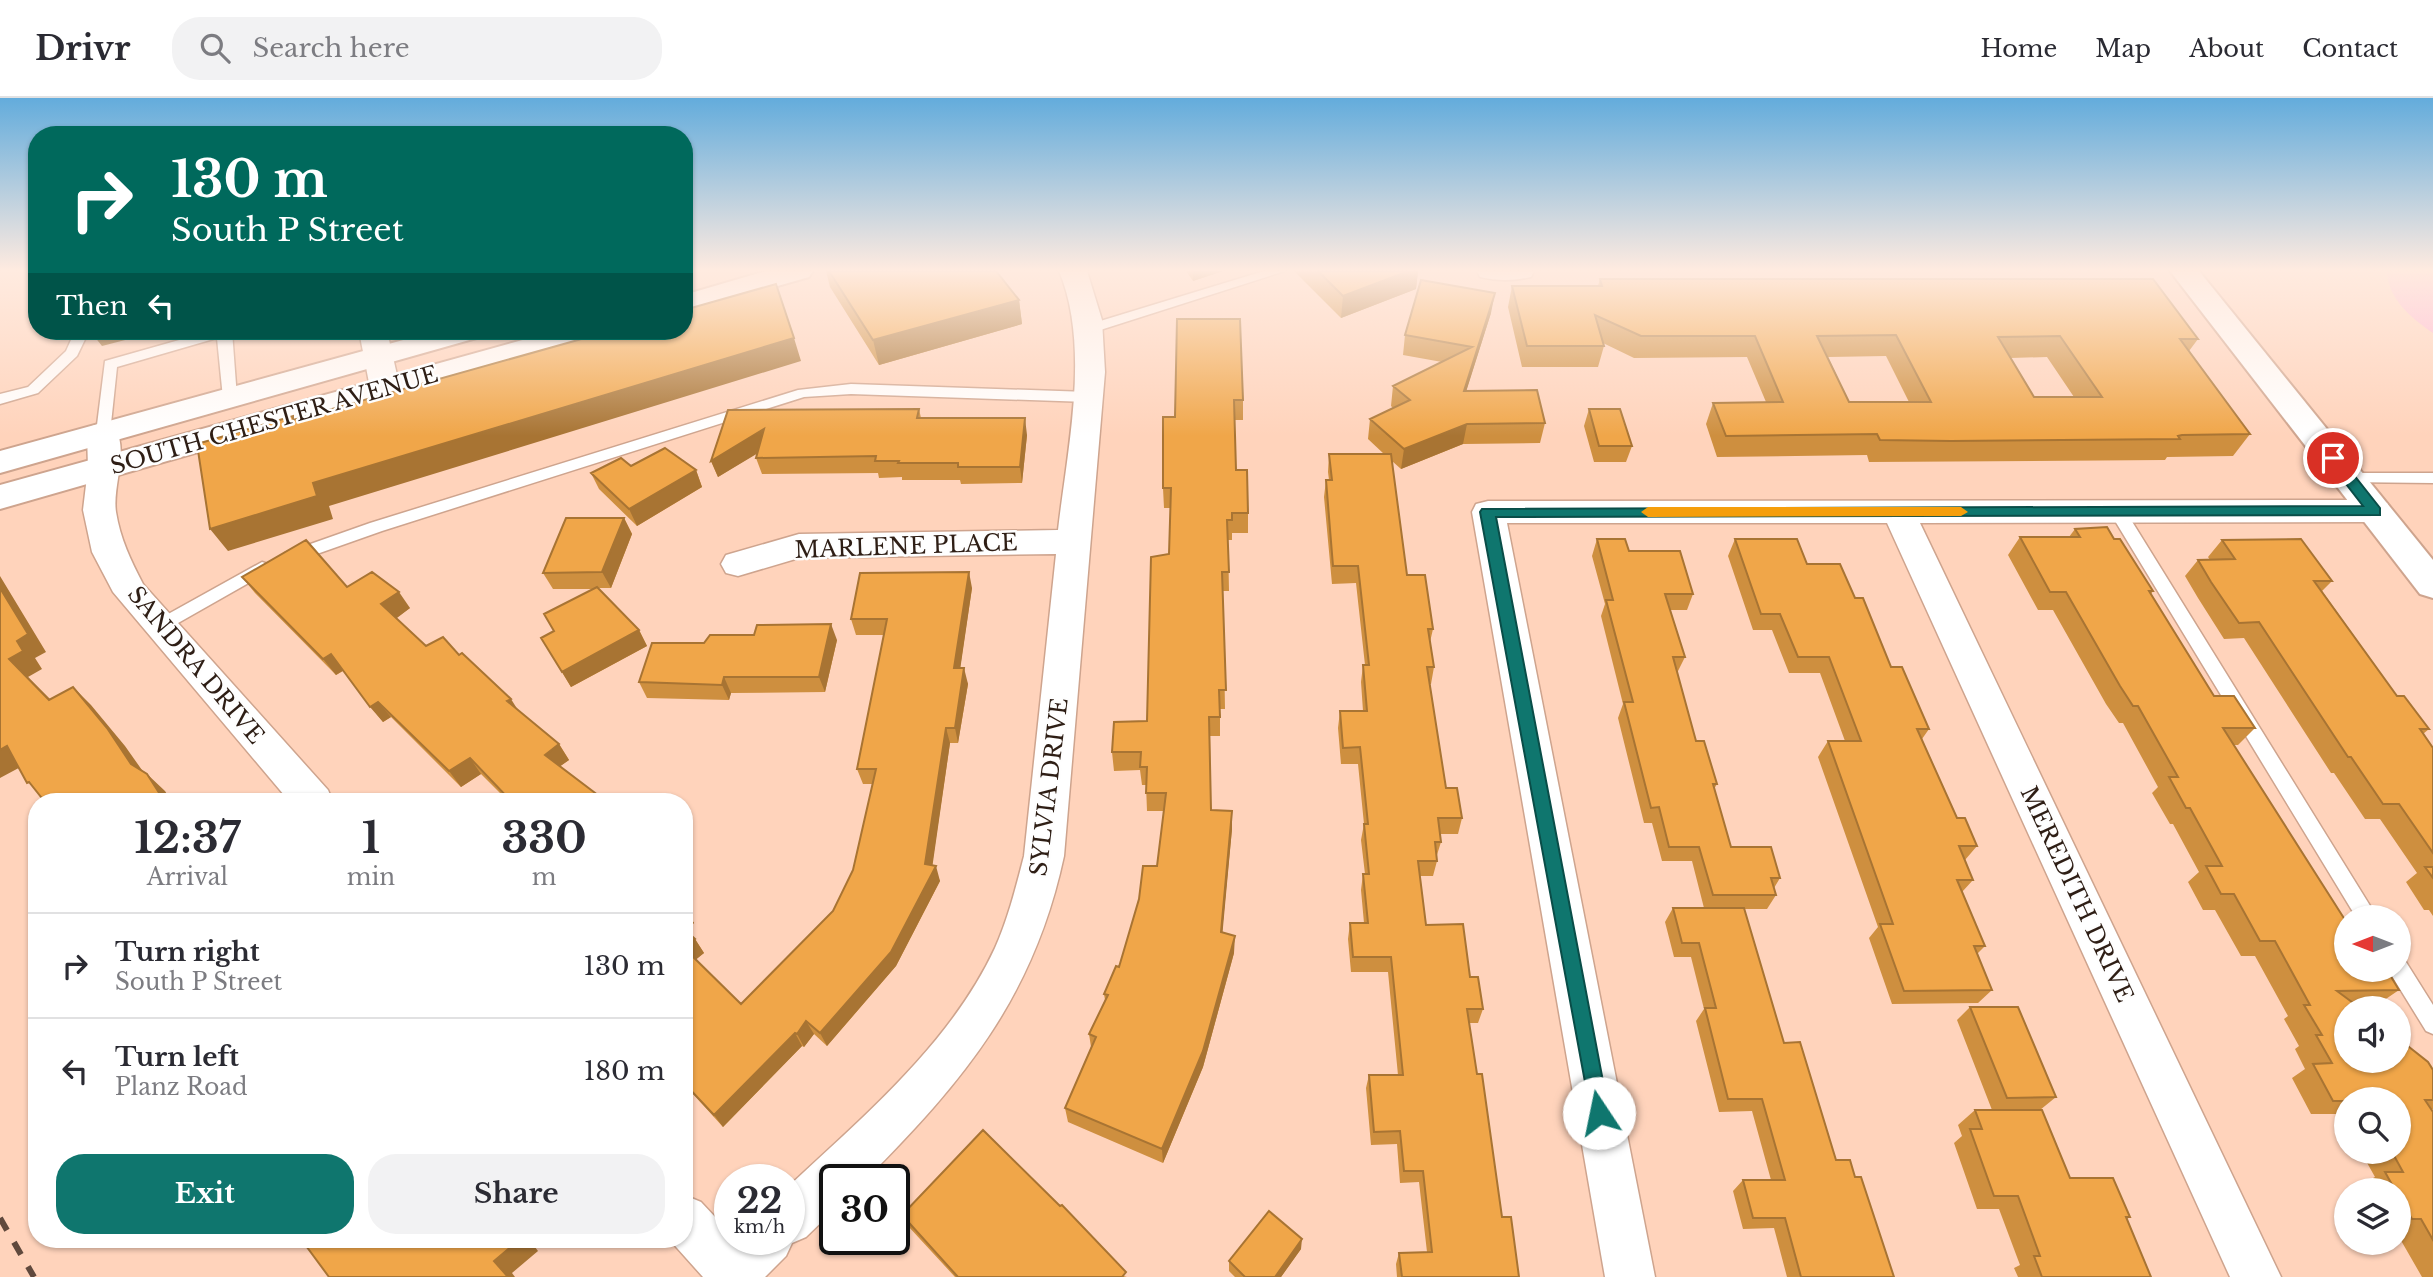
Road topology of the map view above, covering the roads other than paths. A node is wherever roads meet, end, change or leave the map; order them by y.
1 (1089, 326) edge
2 (1099, 326) edge
3 (2228, 326) edge
4 (1089, 329) junction
5 (78, 340) edge
6 (193, 340) edge
7 (225, 340) edge
8 (405, 340) edge
9 (556, 340) edge
10 (376, 344) edge
11 (385, 388) junction
12 (230, 397) junction
13 (1088, 397) junction
14 (0, 399) edge
15 (103, 433) junction
16 (0, 461) edge
17 (104, 468) junction
18 (2348, 478) junction
19 (2433, 478) edge
20 (0, 497) edge
21 (2117, 511) junction
22 (2375, 511) junction
23 (1898, 512) junction
24 (1075, 542) junction
25 (738, 564) dead end
26 (2433, 585) edge
27 (158, 626) junction
28 (306, 793) edge
29 (2360, 905) edge
30 (2407, 982) edge
31 (2433, 1024) edge
32 (805, 1204) edge
33 (693, 1229) edge
34 (754, 1255) edge
35 (734, 1276) edge
36 (1630, 1277) edge
37 (2256, 1277) edge

1 - 4 street, SYLVIA DRIVE
2 - 4 lane
3 - 18 main road
4 - 13 street, SYLVIA DRIVE
5 - 14 lane
6 - 15 lane
7 - 12 lane
8 - 10 main road, SOUTH CHESTER AVENUE
9 - 11 main road, SOUTH CHESTER AVENUE
10 - 11 street
10 - 12 main road, SOUTH CHESTER AVENUE
11 - 17 main road, SOUTH CHESTER AVENUE
12 - 15 main road, SOUTH CHESTER AVENUE
13 - 24 street, SYLVIA DRIVE
13 - 27 lane
15 - 16 main road, SOUTH CHESTER AVENUE
15 - 17 street, SANDRA DRIVE
17 - 20 main road, SOUTH CHESTER AVENUE
17 - 27 street, SANDRA DRIVE
18 - 19 lane
18 - 22 main road
21 - 22 street
21 - 23 street
21 - 29 lane
22 - 26 main road
23 - 36 street
23 - 37 street, MEREDITH DRIVE
24 - 25 street, MARLENE PLACE
24 - 32 street, SYLVIA DRIVE
27 - 28 street, SANDRA DRIVE
30 - 31 lane
33 - 35 street
34 - 35 street

